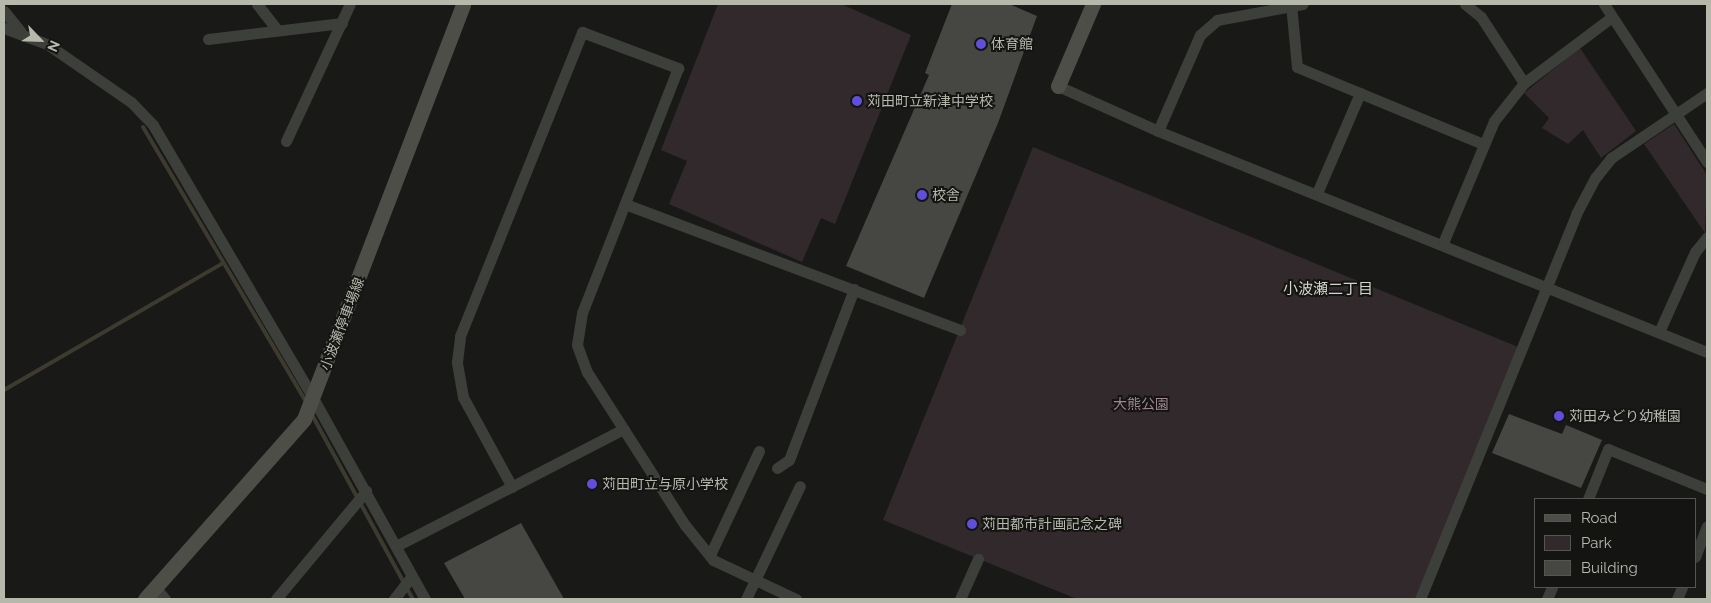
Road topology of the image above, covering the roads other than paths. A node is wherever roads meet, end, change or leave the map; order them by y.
1 (257, 4) edge
2 (350, 4) edge
3 (463, 4) edge
4 (1093, 4) edge
5 (1295, 4) edge
6 (1465, 4) edge
7 (1604, 4) edge
8 (4, 11) edge
9 (1612, 17) junction
10 (342, 23) junction
11 (4, 28) edge
12 (278, 30) junction
13 (20, 31) junction
14 (208, 39) dead end
15 (1524, 83) junction
16 (1058, 86) joint
17 (1360, 93) junction
18 (1707, 93) edge
19 (1674, 113) junction
20 (1158, 131) junction
21 (286, 142) dead end
22 (1483, 144) junction
23 (1707, 162) edge
24 (1317, 193) junction
25 (625, 204) junction
26 (1707, 237) edge
27 (1443, 243) junction
28 (1549, 288) junction
29 (854, 289) junction
30 (960, 330) dead end
31 (1659, 332) junction
32 (1707, 352) edge
33 (313, 398) junction
34 (624, 429) junction
35 (759, 451) dead end
36 (776, 468) dead end
37 (800, 486) dead end
38 (512, 487) junction
39 (1707, 489) edge
40 (366, 491) junction
41 (1588, 498) edge
42 (1707, 526) edge
43 (396, 546) junction
44 (1696, 554) edge
45 (710, 555) junction
46 (978, 559) dead end
47 (412, 576) junction
48 (755, 579) junction
49 (150, 593) edge
50 (165, 599) edge
51 (276, 599) edge
52 (394, 599) edge
53 (425, 599) edge
54 (746, 599) edge
55 (796, 599) edge
56 (960, 599) edge
57 (1420, 599) edge

1 - 12 street
2 - 10 street
3 - 33 main road, 小波瀬停車場線
4 - 16 main road
5 - 17 street
5 - 20 street
6 - 15 street
7 - 9 street
8 - 13 street
9 - 15 street
9 - 19 street
10 - 12 street
10 - 21 street
11 - 13 street
12 - 14 street
13 - 33 street
15 - 22 street
16 - 20 street
17 - 22 street
17 - 24 street
18 - 19 street
19 - 23 street
19 - 28 street
20 - 24 street
22 - 27 street
24 - 27 street
25 - 29 street
25 - 34 street
25 - 38 street
26 - 31 street
27 - 28 street
28 - 31 street
28 - 57 street
29 - 30 street
29 - 36 street
31 - 32 street
33 - 40 street
33 - 49 main road, 小波瀬停車場線
34 - 38 street
34 - 45 street
35 - 45 street
37 - 48 street
38 - 43 street
39 - 41 street
40 - 43 street
40 - 51 street
42 - 44 street
43 - 47 street
45 - 48 street
46 - 56 street
47 - 52 street
47 - 53 street
48 - 54 street
48 - 55 street
49 - 50 street

